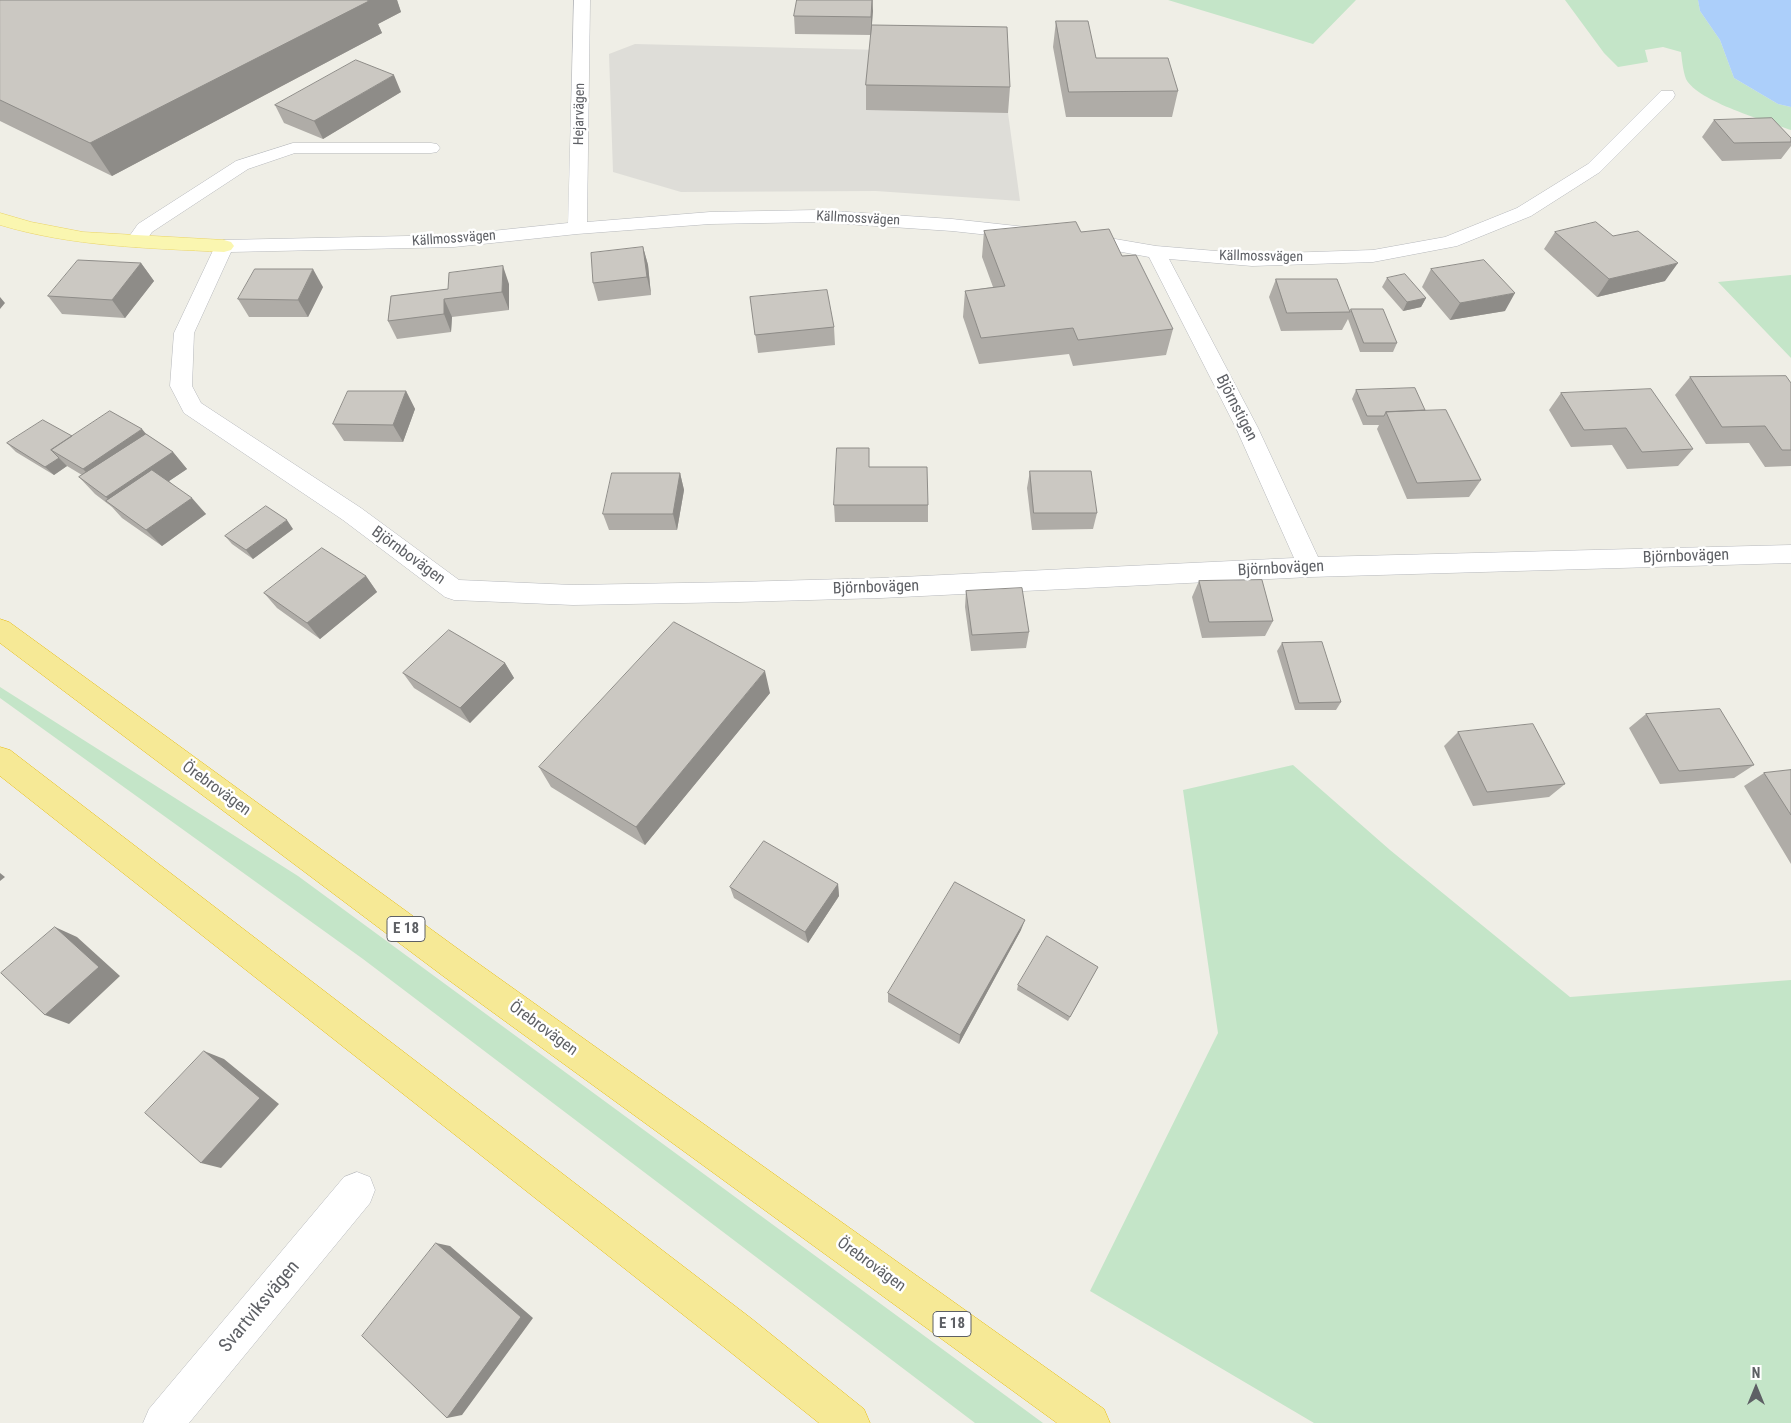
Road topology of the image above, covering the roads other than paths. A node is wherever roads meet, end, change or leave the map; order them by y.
1 (582, 0) edge
2 (1667, 94) dead end
3 (431, 148) dead end
4 (0, 218) edge
5 (577, 228) junction
6 (136, 241) junction
7 (224, 246) junction
8 (1156, 252) junction
9 (1791, 554) edge
10 (1310, 567) junction
11 (0, 629) edge
12 (0, 759) edge
13 (356, 1190) dead end
14 (163, 1423) edge
15 (850, 1423) edge
16 (1090, 1423) edge

1 - 5 street, Hejarvägen
2 - 8 street, Källmossvägen
3 - 6 street
4 - 6 main road, Källmossvägen
5 - 7 street, Källmossvägen
5 - 8 street, Källmossvägen
6 - 7 main road, Källmossvägen
7 - 10 street, Björnbovägen
8 - 10 street, Björnstigen
9 - 10 street, Björnbovägen
11 - 16 highway, Örebrovägen / E 18
12 - 15 highway
13 - 14 street, Svartviksvägen

